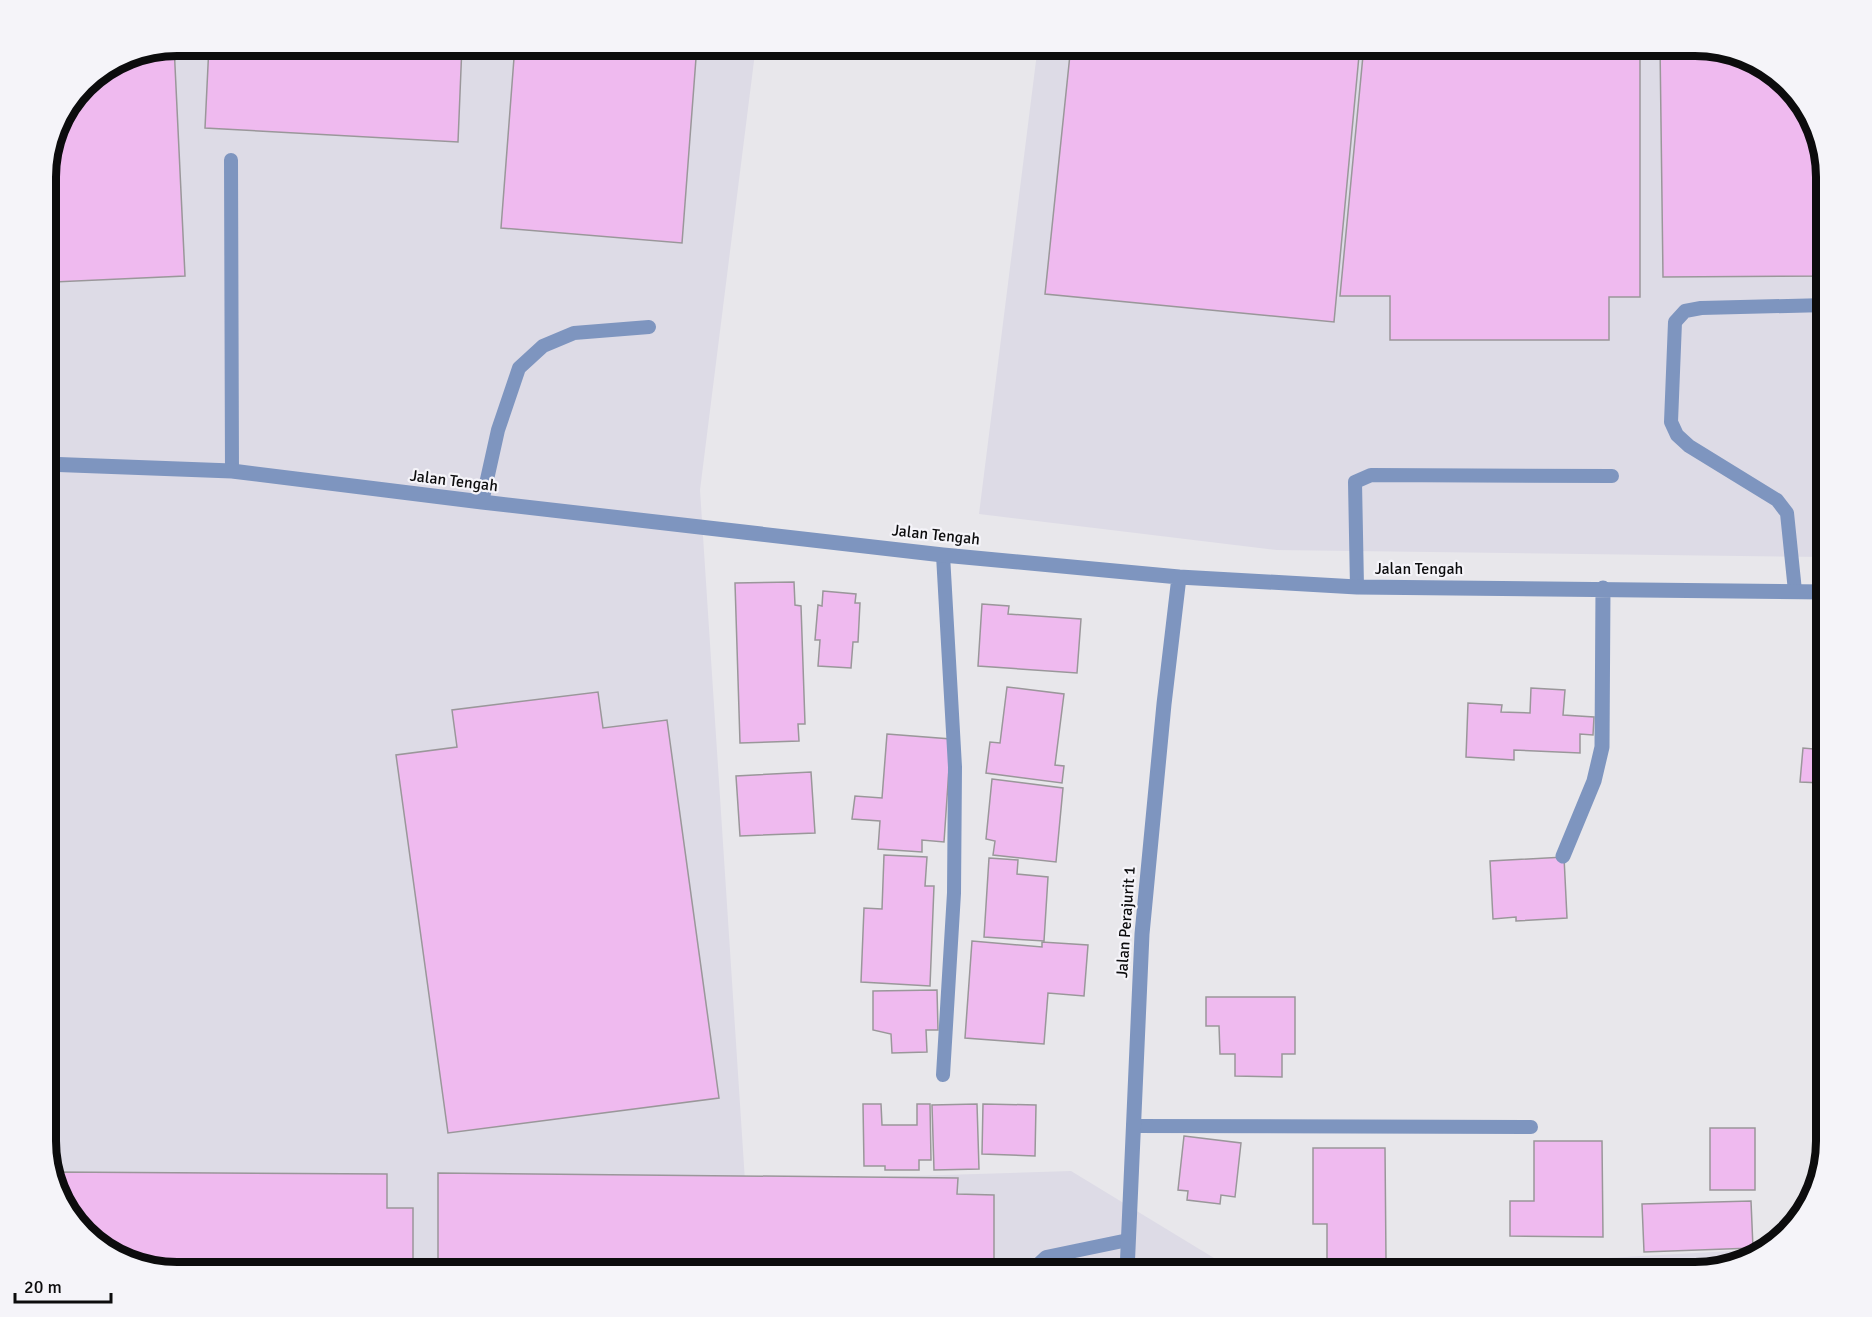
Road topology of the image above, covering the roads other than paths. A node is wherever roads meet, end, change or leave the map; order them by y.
1 (231, 160) dead end
2 (1816, 305) edge
3 (649, 327) dead end
4 (56, 464) edge
5 (232, 471) junction
6 (1612, 476) dead end
7 (482, 502) junction
8 (943, 555) junction
9 (1179, 577) junction
10 (1357, 587) junction
11 (1603, 588) junction
12 (1795, 591) junction
13 (1816, 592) edge
14 (1563, 856) dead end
15 (943, 1075) dead end
16 (1133, 1126) junction
17 (1531, 1127) dead end
18 (1128, 1240) junction
19 (1041, 1262) edge
20 (1127, 1262) edge

1 - 5 lane
2 - 12 lane
3 - 7 lane
4 - 5 street, Jalan Tengah
5 - 7 street, Jalan Tengah
6 - 10 lane
7 - 8 street, Jalan Tengah
8 - 9 street, Jalan Tengah
8 - 15 lane
9 - 10 street, Jalan Tengah
9 - 16 street, Jalan Perajurit 1
10 - 11 street, Jalan Tengah
11 - 12 street, Jalan Tengah
11 - 14 street
12 - 13 street, Jalan Tengah
16 - 17 lane
16 - 18 street, Jalan Perajurit 1
18 - 19 lane
18 - 20 street, Jalan Perajurit 1

